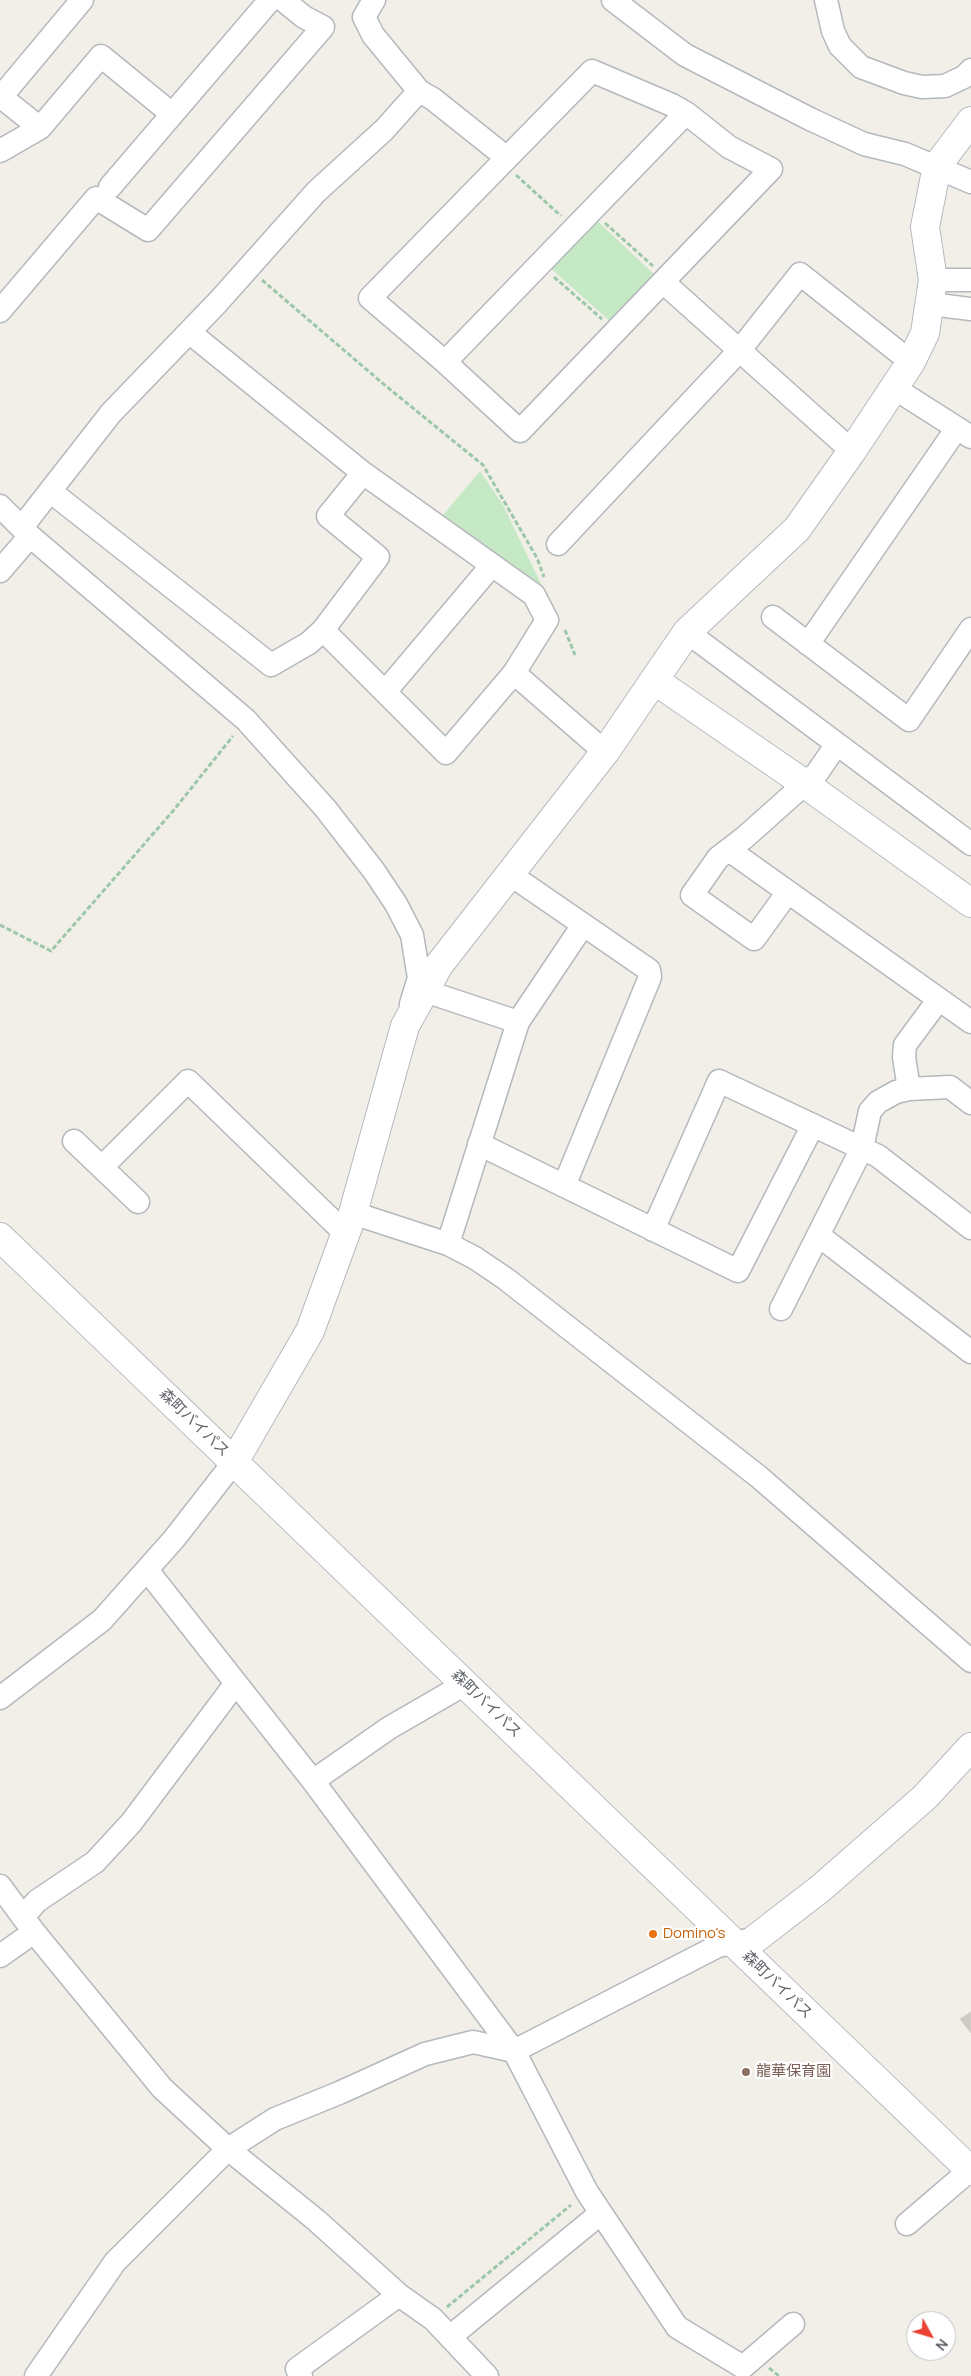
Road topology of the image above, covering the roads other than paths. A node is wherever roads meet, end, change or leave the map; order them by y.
1 (82, 0) edge
2 (270, 0) edge
3 (283, 0) edge
4 (374, 0) edge
5 (613, 0) edge
6 (826, 0) edge
7 (971, 70) edge
8 (419, 91) junction
9 (0, 97) edge
10 (686, 113) junction
11 (172, 114) junction
12 (971, 120) edge
13 (40, 128) junction
14 (0, 151) edge
15 (507, 158) junction
16 (937, 166) junction
17 (971, 182) edge
18 (110, 187) dead end
19 (664, 280) junction
20 (971, 280) edge
21 (932, 292) junction
22 (971, 309) edge
23 (0, 311) edge
24 (189, 332) junction
25 (739, 351) junction
26 (445, 362) junction
27 (911, 362) junction
28 (894, 388) junction
29 (964, 432) edge
30 (852, 451) junction
31 (363, 473) junction
32 (50, 491) junction
33 (0, 506) edge
34 (26, 531) junction
35 (558, 544) dead end
36 (492, 565) junction
37 (0, 571) edge
38 (773, 617) dead end
39 (323, 630) junction
40 (971, 630) edge
41 (687, 632) junction
42 (808, 644) junction
43 (514, 673) junction
44 (654, 680) junction
45 (385, 692) junction
46 (838, 744) junction
47 (606, 752) junction
48 (805, 784) junction
49 (971, 844) edge
50 (729, 850) junction
51 (511, 875) junction
52 (788, 892) junction
53 (971, 903) edge
54 (584, 925) junction
55 (425, 990) junction
56 (939, 999) junction
57 (518, 1022) junction
58 (971, 1022) edge
59 (405, 1026) junction
60 (909, 1089) junction
61 (971, 1103) edge
62 (813, 1125) junction
63 (74, 1141) dead end
64 (479, 1144) junction
65 (862, 1148) junction
66 (102, 1167) junction
67 (564, 1186) junction
68 (138, 1202) dead end
69 (349, 1223) junction
70 (971, 1228) edge
71 (653, 1230) junction
72 (818, 1235) junction
73 (0, 1237) edge
74 (448, 1244) junction
75 (781, 1309) dead end
76 (971, 1352) edge
77 (234, 1462) junction
78 (147, 1570) junction
79 (971, 1661) edge
80 (236, 1684) junction
81 (464, 1684) junction
82 (0, 1698) edge
83 (971, 1747) edge
84 (313, 1781) junction
85 (0, 1886) edge
86 (28, 1924) junction
87 (744, 1941) junction
88 (0, 1956) edge
89 (514, 2051) junction
90 (228, 2149) junction
91 (970, 2170) edge
92 (601, 2213) junction
93 (907, 2224) dead end
94 (399, 2295) junction
95 (793, 2324) dead end
96 (451, 2336) junction
97 (36, 2376) edge
98 (301, 2376) edge
99 (487, 2376) edge

1 - 9 street
2 - 11 street
3 - 23 street
4 - 8 street
5 - 16 street
6 - 7 street
8 - 15 street
8 - 24 street
9 - 13 street
10 - 15 street
10 - 19 street
10 - 26 street
11 - 13 street
11 - 18 street
12 - 16 street
13 - 14 street
15 - 26 street
16 - 17 street
16 - 21 street
19 - 25 street
19 - 26 street
20 - 21 street
21 - 22 street
21 - 27 street
24 - 31 street
24 - 32 street
25 - 27 street
25 - 30 street
25 - 35 street
27 - 28 street
28 - 29 street
28 - 30 street
29 - 42 street
30 - 41 street
31 - 36 street
31 - 39 street
32 - 34 street
32 - 39 street
33 - 34 street
34 - 37 street
34 - 59 street
36 - 43 street
36 - 45 street
38 - 42 street
39 - 45 street
40 - 42 street
41 - 44 street
41 - 46 street
43 - 45 street
43 - 47 street
44 - 47 street
44 - 48 street
46 - 48 street
46 - 49 street
47 - 51 street
48 - 50 street
48 - 53 street
50 - 52 street
50 - 52 street
51 - 54 street
51 - 55 street
52 - 56 street
54 - 57 street
54 - 67 street
55 - 57 street
55 - 59 street
56 - 58 street
56 - 60 street
57 - 64 street
59 - 69 street
60 - 61 street
60 - 65 street
62 - 65 street
62 - 71 street
62 - 71 street
63 - 66 street
64 - 67 street
64 - 74 street
65 - 70 street
65 - 72 street
66 - 68 street
66 - 69 street
67 - 71 street
69 - 74 street
69 - 77 street
72 - 75 street
72 - 76 street
73 - 77 street, 森町バイパス
74 - 79 street
77 - 78 street
77 - 81 street, 森町バイパス
78 - 80 street
78 - 82 street
80 - 84 street
80 - 86 street
81 - 84 street
81 - 87 street, 森町バイパス
83 - 87 street
84 - 89 street
85 - 86 street
86 - 88 street
86 - 90 street
87 - 89 street
87 - 91 street, 森町バイパス
89 - 90 street
89 - 92 street
90 - 94 street
90 - 97 street
91 - 93 street
92 - 95 street
92 - 96 street
94 - 96 street
94 - 98 street
96 - 99 street

